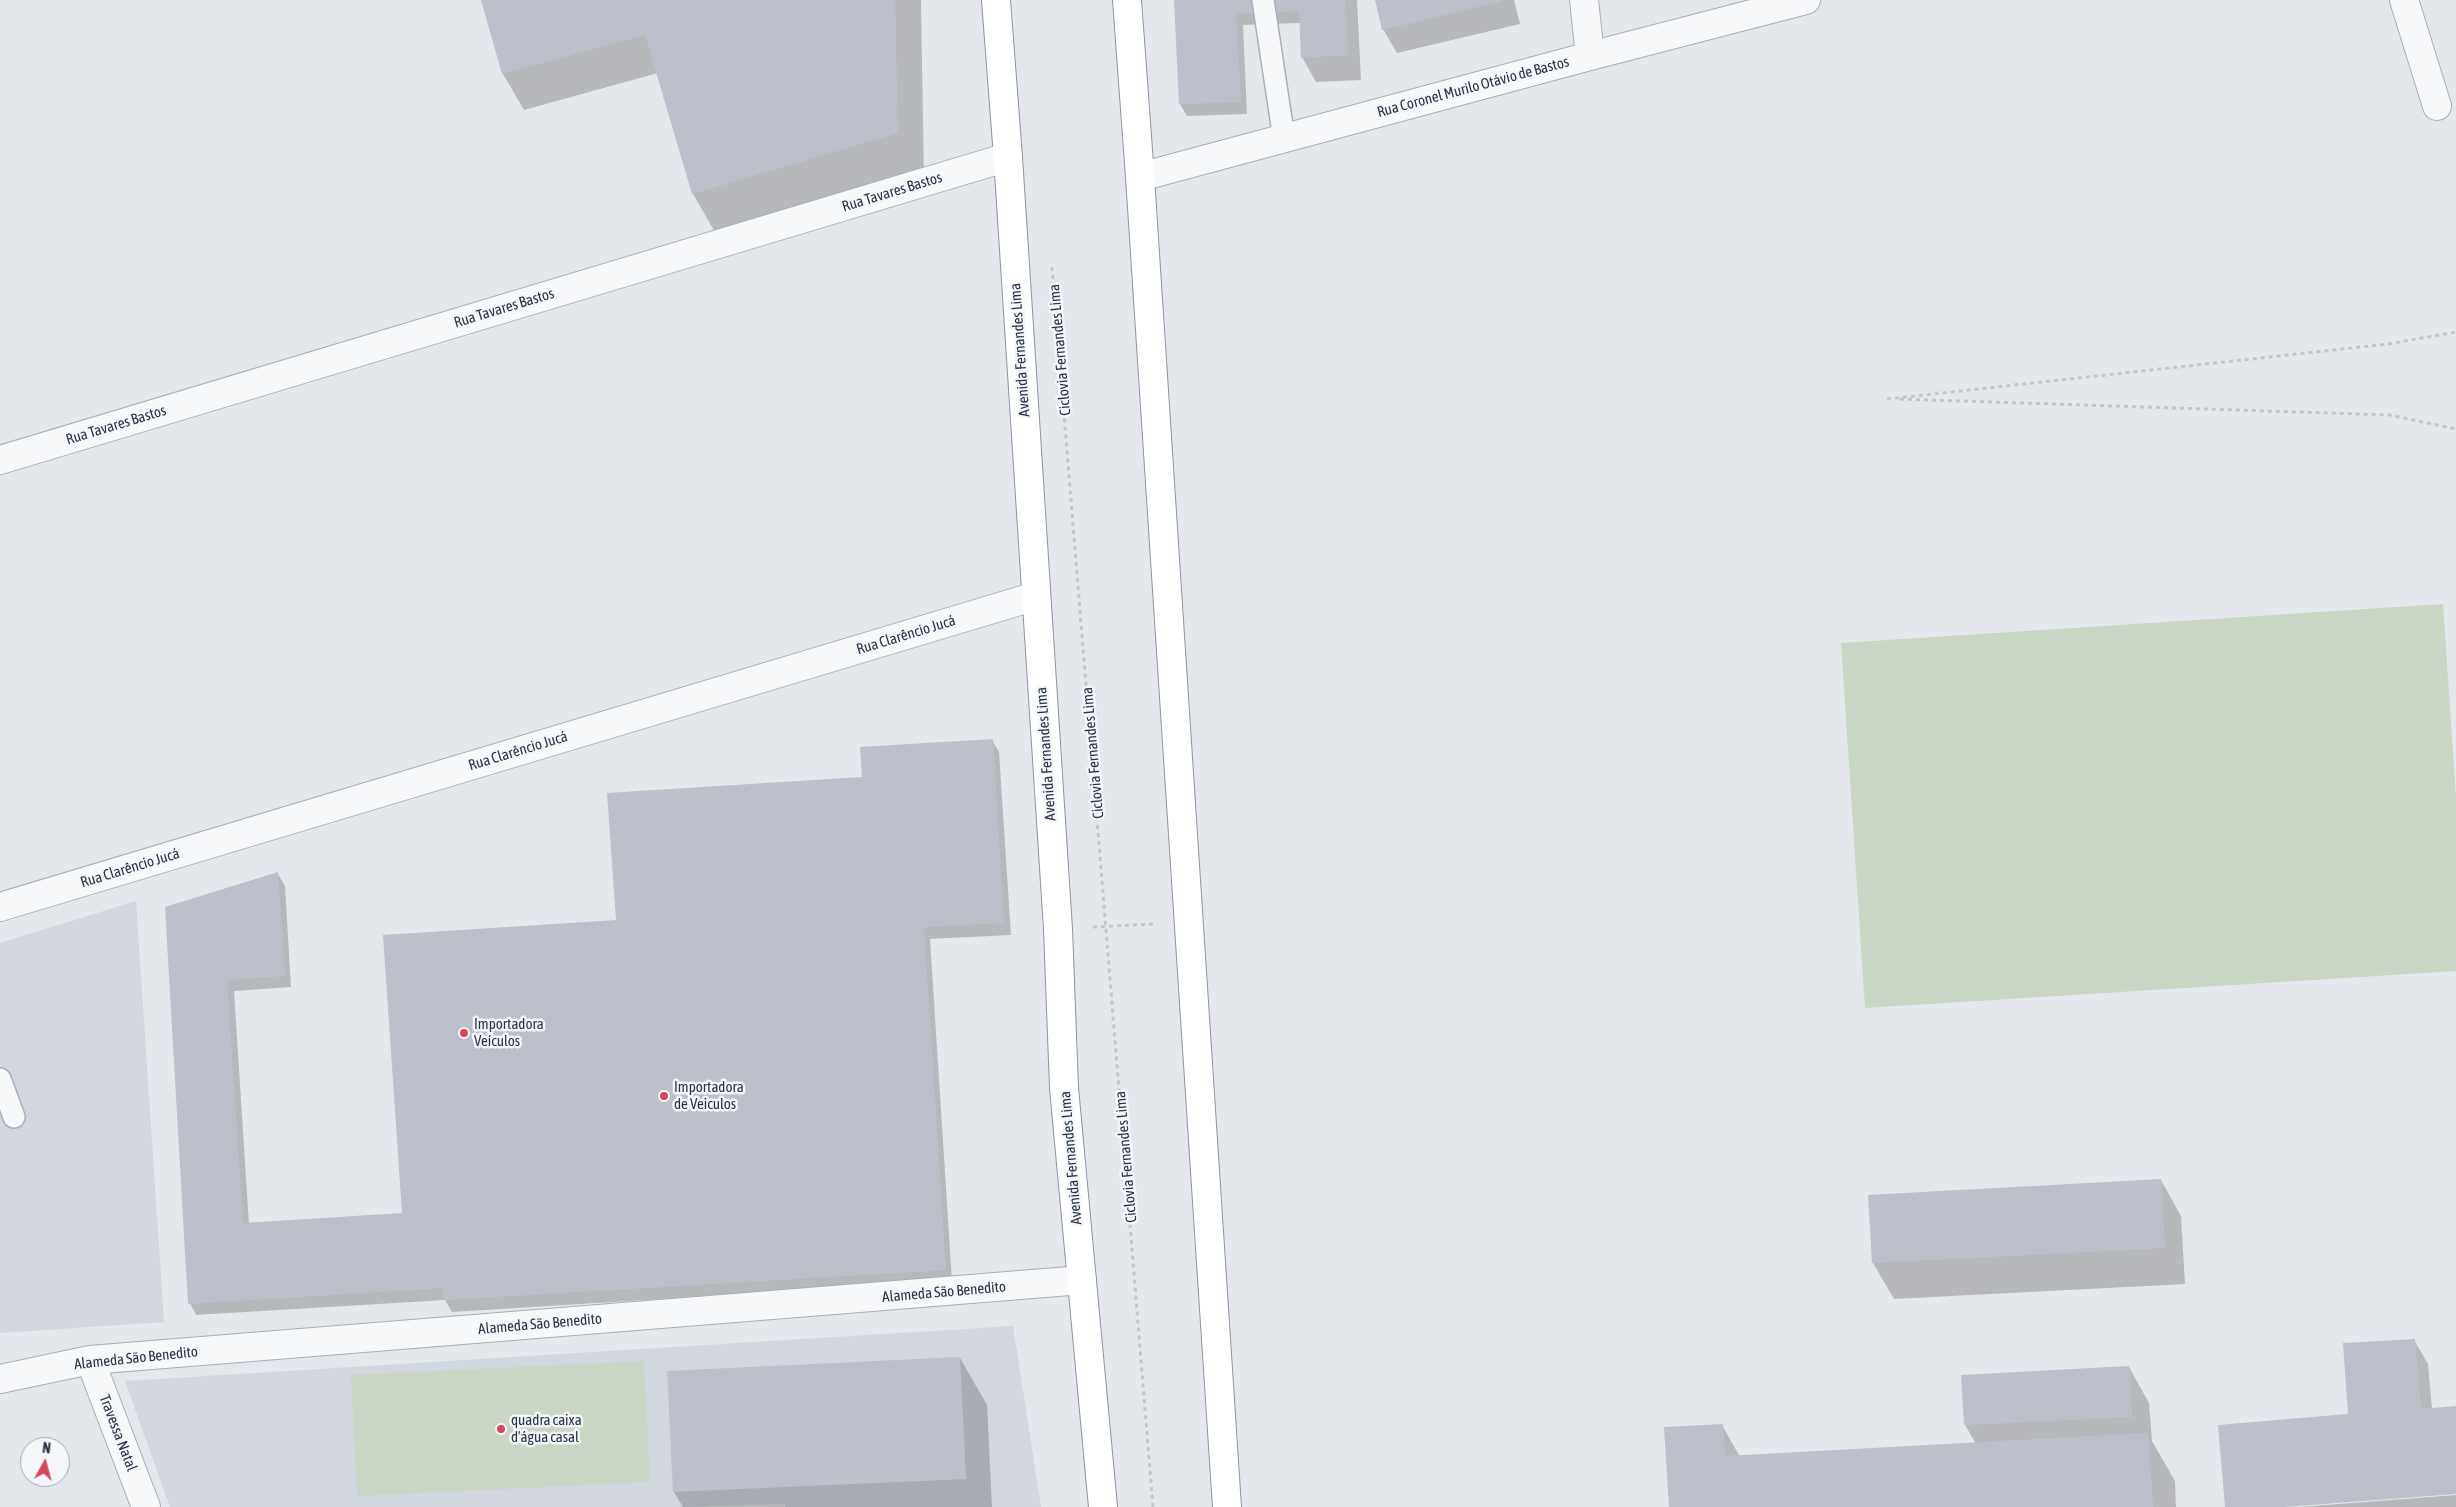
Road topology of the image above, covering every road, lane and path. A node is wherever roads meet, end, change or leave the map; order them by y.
1 (996, 0) edge
2 (1127, 0) edge
3 (1263, 0) edge
4 (1584, 0) edge
5 (1806, 0) edge
6 (2404, 0) edge
7 (1590, 56) junction
8 (2437, 106) dead end
9 (1284, 139) junction
10 (1008, 157) junction
11 (1140, 177) junction
12 (1052, 265) dead end
13 (2456, 332) edge
14 (2456, 429) edge
15 (0, 460) edge
16 (1036, 596) junction
17 (0, 907) edge
18 (1189, 922) junction
19 (1107, 926) junction
20 (1058, 930) junction
21 (0, 1079) edge
22 (14, 1116) dead end
23 (1082, 1280) junction
24 (90, 1360) junction
25 (0, 1379) edge
26 (146, 1507) edge
27 (1103, 1507) edge
28 (1154, 1507) edge
29 (1227, 1507) edge

1 - 10 highway, Avenida Fernandes Lima
2 - 11 highway
3 - 9 lane
4 - 7 street
5 - 7 street, Rua Coronel Murilo Otávio de Bastos
6 - 8 street
7 - 9 street, Rua Coronel Murilo Otávio de Bastos
9 - 11 street, Rua Coronel Murilo Otávio de Bastos
10 - 15 street, Rua Tavares Bastos
10 - 16 highway, Avenida Fernandes Lima
11 - 18 highway
12 - 19 path, Ciclovia Fernandes Lima
13 - 14 path
16 - 17 street, Rua Clarêncio Jucá
16 - 20 highway, Avenida Fernandes Lima
18 - 19 path
18 - 29 highway
19 - 20 path
19 - 28 path, Ciclovia Fernandes Lima
20 - 23 highway, Avenida Fernandes Lima
21 - 22 lane
23 - 24 street, Alameda São Benedito
23 - 27 highway, Avenida Fernandes Lima
24 - 25 street, Alameda São Benedito
24 - 26 street, Travessa Natal

